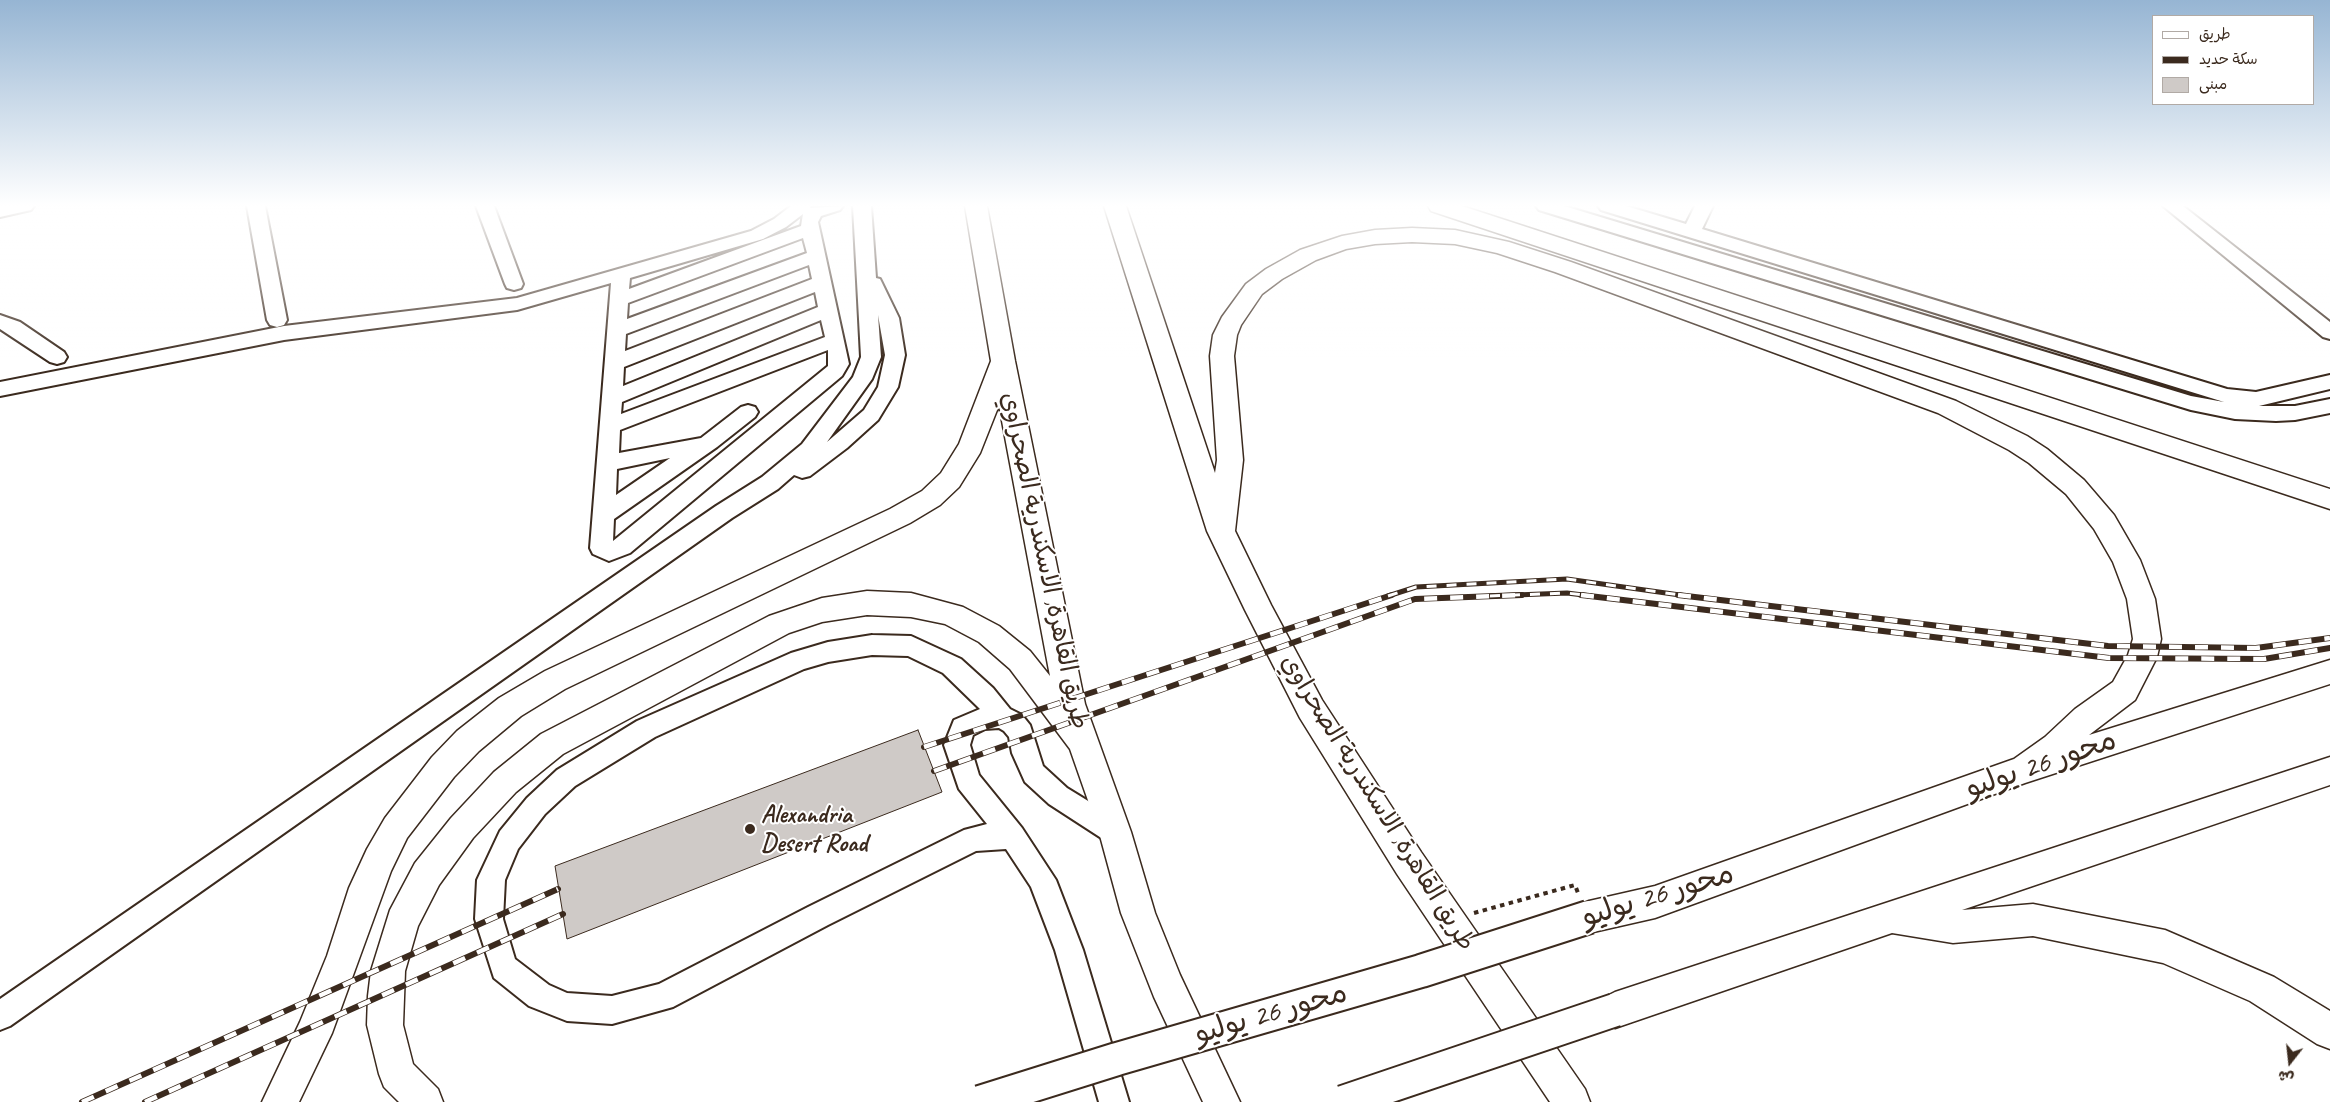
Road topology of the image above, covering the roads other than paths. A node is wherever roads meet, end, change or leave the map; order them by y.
1 (265, 257) edge
2 (504, 257) edge
3 (679, 257) edge
4 (734, 257) edge
5 (812, 257) edge
6 (816, 257) edge
7 (866, 257) edge
8 (985, 257) edge
9 (1132, 257) edge
10 (1304, 257) edge
11 (1532, 257) edge
12 (1595, 257) edge
13 (1714, 257) edge
14 (1774, 257) edge
15 (2236, 257) edge
16 (867, 270) junction
17 (621, 274) junction
18 (822, 282) junction
19 (514, 284) dead end
20 (619, 300) junction
21 (828, 310) junction
22 (277, 320) dead end
23 (0, 322) edge
24 (617, 330) junction
25 (2330, 332) edge
26 (835, 340) junction
27 (57, 357) dead end
28 (1003, 361) junction
29 (614, 363) junction
30 (2330, 382) edge
31 (0, 389) edge
32 (612, 398) junction
33 (2330, 406) edge
34 (748, 412) dead end
35 (610, 426) junction
36 (710, 442) junction
37 (607, 463) junction
38 (748, 498) junction
39 (2330, 499) edge
40 (604, 515) junction
41 (1221, 531) junction
42 (2330, 672) edge
43 (1001, 717) junction
44 (1081, 739) junction
45 (2025, 769) junction
46 (2330, 771) edge
47 (1115, 832) junction
48 (1013, 837) junction
49 (1893, 918) junction
50 (0, 1016) edge
51 (2330, 1031) edge
52 (280, 1102) edge
53 (425, 1102) edge
54 (980, 1102) edge
55 (1114, 1102) edge
56 (1222, 1102) edge
57 (1343, 1102) edge
58 (1572, 1102) edge

1 - 22 street
2 - 19 street
3 - 17 street
4 - 20 street
5 - 24 street
6 - 18 street
7 - 16 street
8 - 28 highway, طريق القاهرة, الاسكندرية الصحراوي
9 - 41 highway, طريق القاهرة, الاسكندرية الصحراوي
10 - 41 highway
11 - 45 highway
12 - 39 highway
13 - 33 street
14 - 30 street
15 - 25 street
16 - 38 street
16 - 38 street
17 - 20 street
17 - 31 street
18 - 21 street
18 - 29 street
20 - 24 street
21 - 26 street
21 - 32 street
23 - 27 street
24 - 29 street
26 - 35 street
26 - 40 street
28 - 44 highway, طريق القاهرة, الاسكندرية الصحراوي
28 - 52 highway
29 - 32 street
32 - 35 street
34 - 36 street
35 - 37 street
36 - 37 street
36 - 40 street
37 - 40 street
38 - 50 street
41 - 58 highway, طريق القاهرة, الاسكندرية الصحراوي
42 - 45 highway, محور 26 يوليو
43 - 47 street
43 - 48 street
43 - 48 street
44 - 47 highway, طريق القاهرة, الاسكندرية الصحراوي
44 - 53 highway
45 - 54 highway, محور 26 يوليو, bridge
46 - 49 highway
47 - 56 highway, طريق القاهرة, الاسكندرية الصحراوي
48 - 55 street
49 - 51 highway
49 - 57 highway, bridge

